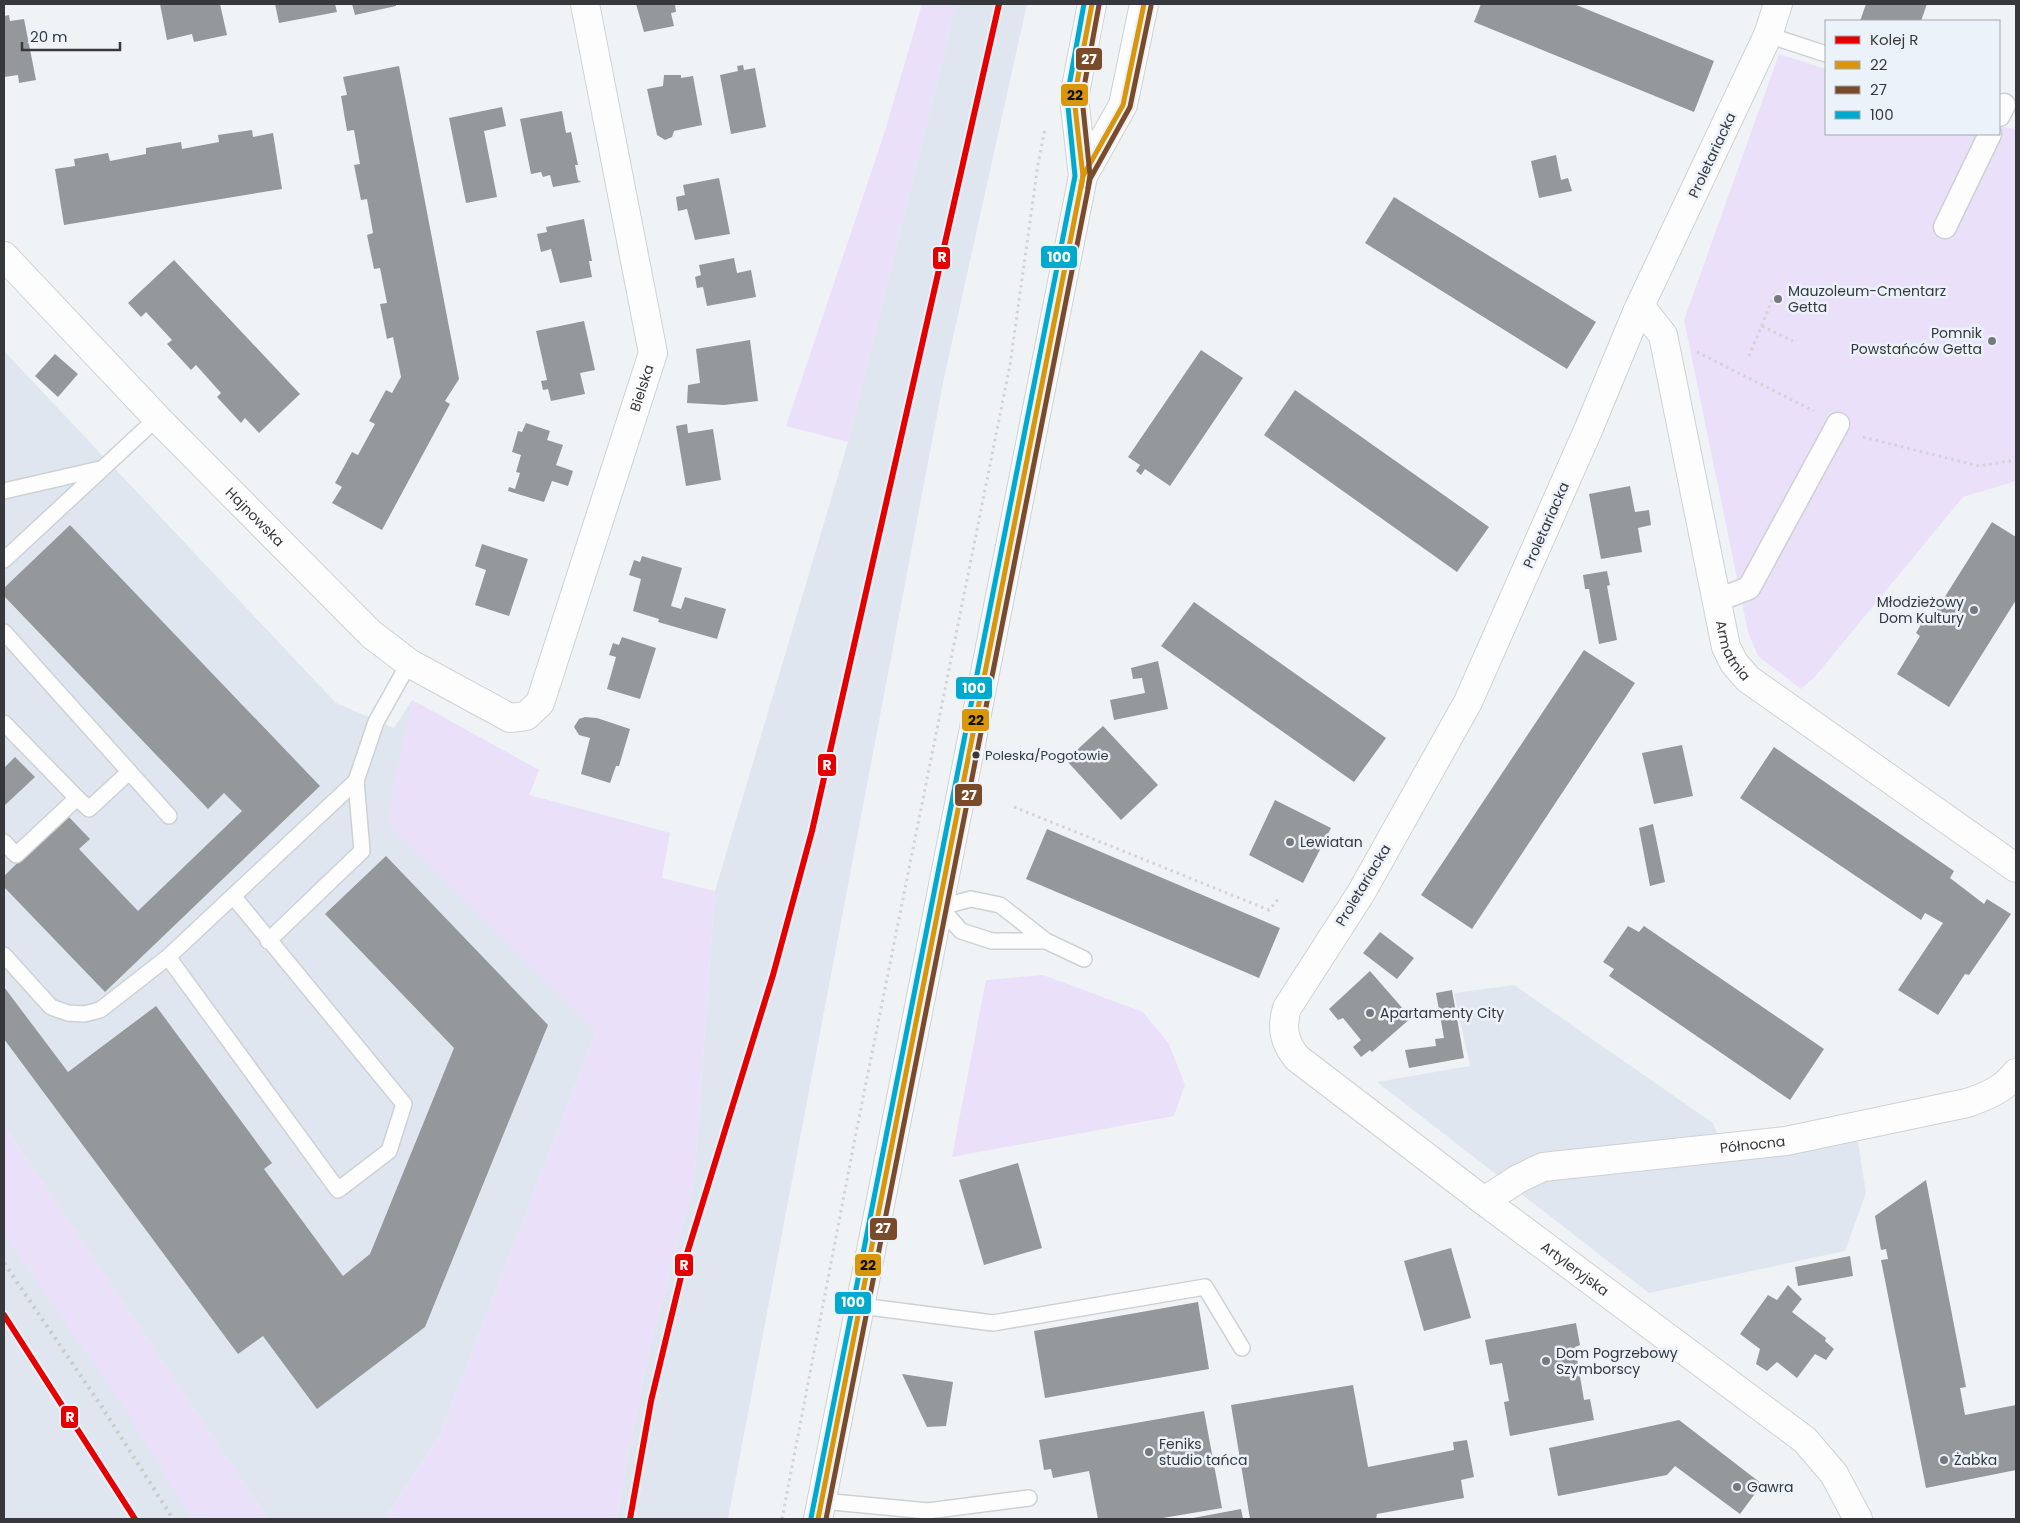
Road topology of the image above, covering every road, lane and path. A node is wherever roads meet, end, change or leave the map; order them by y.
1 (585, 4) edge
2 (1092, 4) edge
3 (1144, 4) edge
4 (1778, 4) edge
5 (1768, 35) junction
6 (1825, 54) edge
7 (1046, 126) dead end
8 (1990, 135) edge
9 (1083, 176) junction
10 (1945, 227) dead end
11 (4, 256) edge
12 (1776, 291) dead end
13 (1640, 306) junction
14 (1762, 326) junction
15 (1793, 341) dead end
16 (1749, 356) dead end
17 (156, 418) junction
18 (1838, 424) dead end
19 (101, 469) junction
20 (4, 491) edge
21 (4, 560) edge
22 (1718, 600) junction
23 (4, 632) edge
24 (409, 663) junction
25 (540, 703) joint
26 (4, 722) edge
27 (129, 772) junction
28 (356, 781) junction
29 (77, 798) junction
30 (1014, 807) dead end
31 (169, 816) dead end
32 (4, 842) edge
33 (2016, 868) edge
34 (233, 896) junction
35 (1280, 897) dead end
36 (940, 907) junction
37 (268, 941) junction
38 (1046, 941) junction
39 (4, 956) edge
40 (168, 957) junction
41 (1084, 959) dead end
42 (1283, 1029) joint
43 (2016, 1073) edge
44 (1484, 1201) junction
45 (861, 1306) junction
46 (1242, 1348) dead end
47 (1029, 1498) dead end
48 (820, 1510) edge
49 (782, 1519) edge
50 (1858, 1519) edge

1 - 25 street, Bielska
2 - 9 street
3 - 9 street
4 - 5 street, Proletariacka
5 - 6 lane
5 - 13 street, Proletariacka
7 - 49 path
8 - 10 street
9 - 36 street
11 - 17 street, Hajnowska
12 - 14 path
13 - 22 street, Armatnia
13 - 42 street, Proletariacka
14 - 15 path
14 - 16 path
17 - 19 lane
17 - 24 street, Hajnowska
18 - 22 street
19 - 20 lane
19 - 21 lane
22 - 33 street, Armatnia
23 - 27 lane
24 - 25 street, Hajnowska
24 - 28 lane
26 - 29 lane
27 - 29 lane
27 - 31 lane
28 - 34 lane
28 - 37 lane
29 - 32 lane
30 - 35 path
34 - 37 lane
34 - 40 lane
36 - 38 lane
36 - 38 lane
36 - 45 street
37 - 40 lane
38 - 41 lane
39 - 40 lane
42 - 44 street, Artyleryjska
43 - 44 street, Północna
44 - 50 street, Artyleryjska
45 - 46 lane
45 - 48 street
47 - 48 lane

